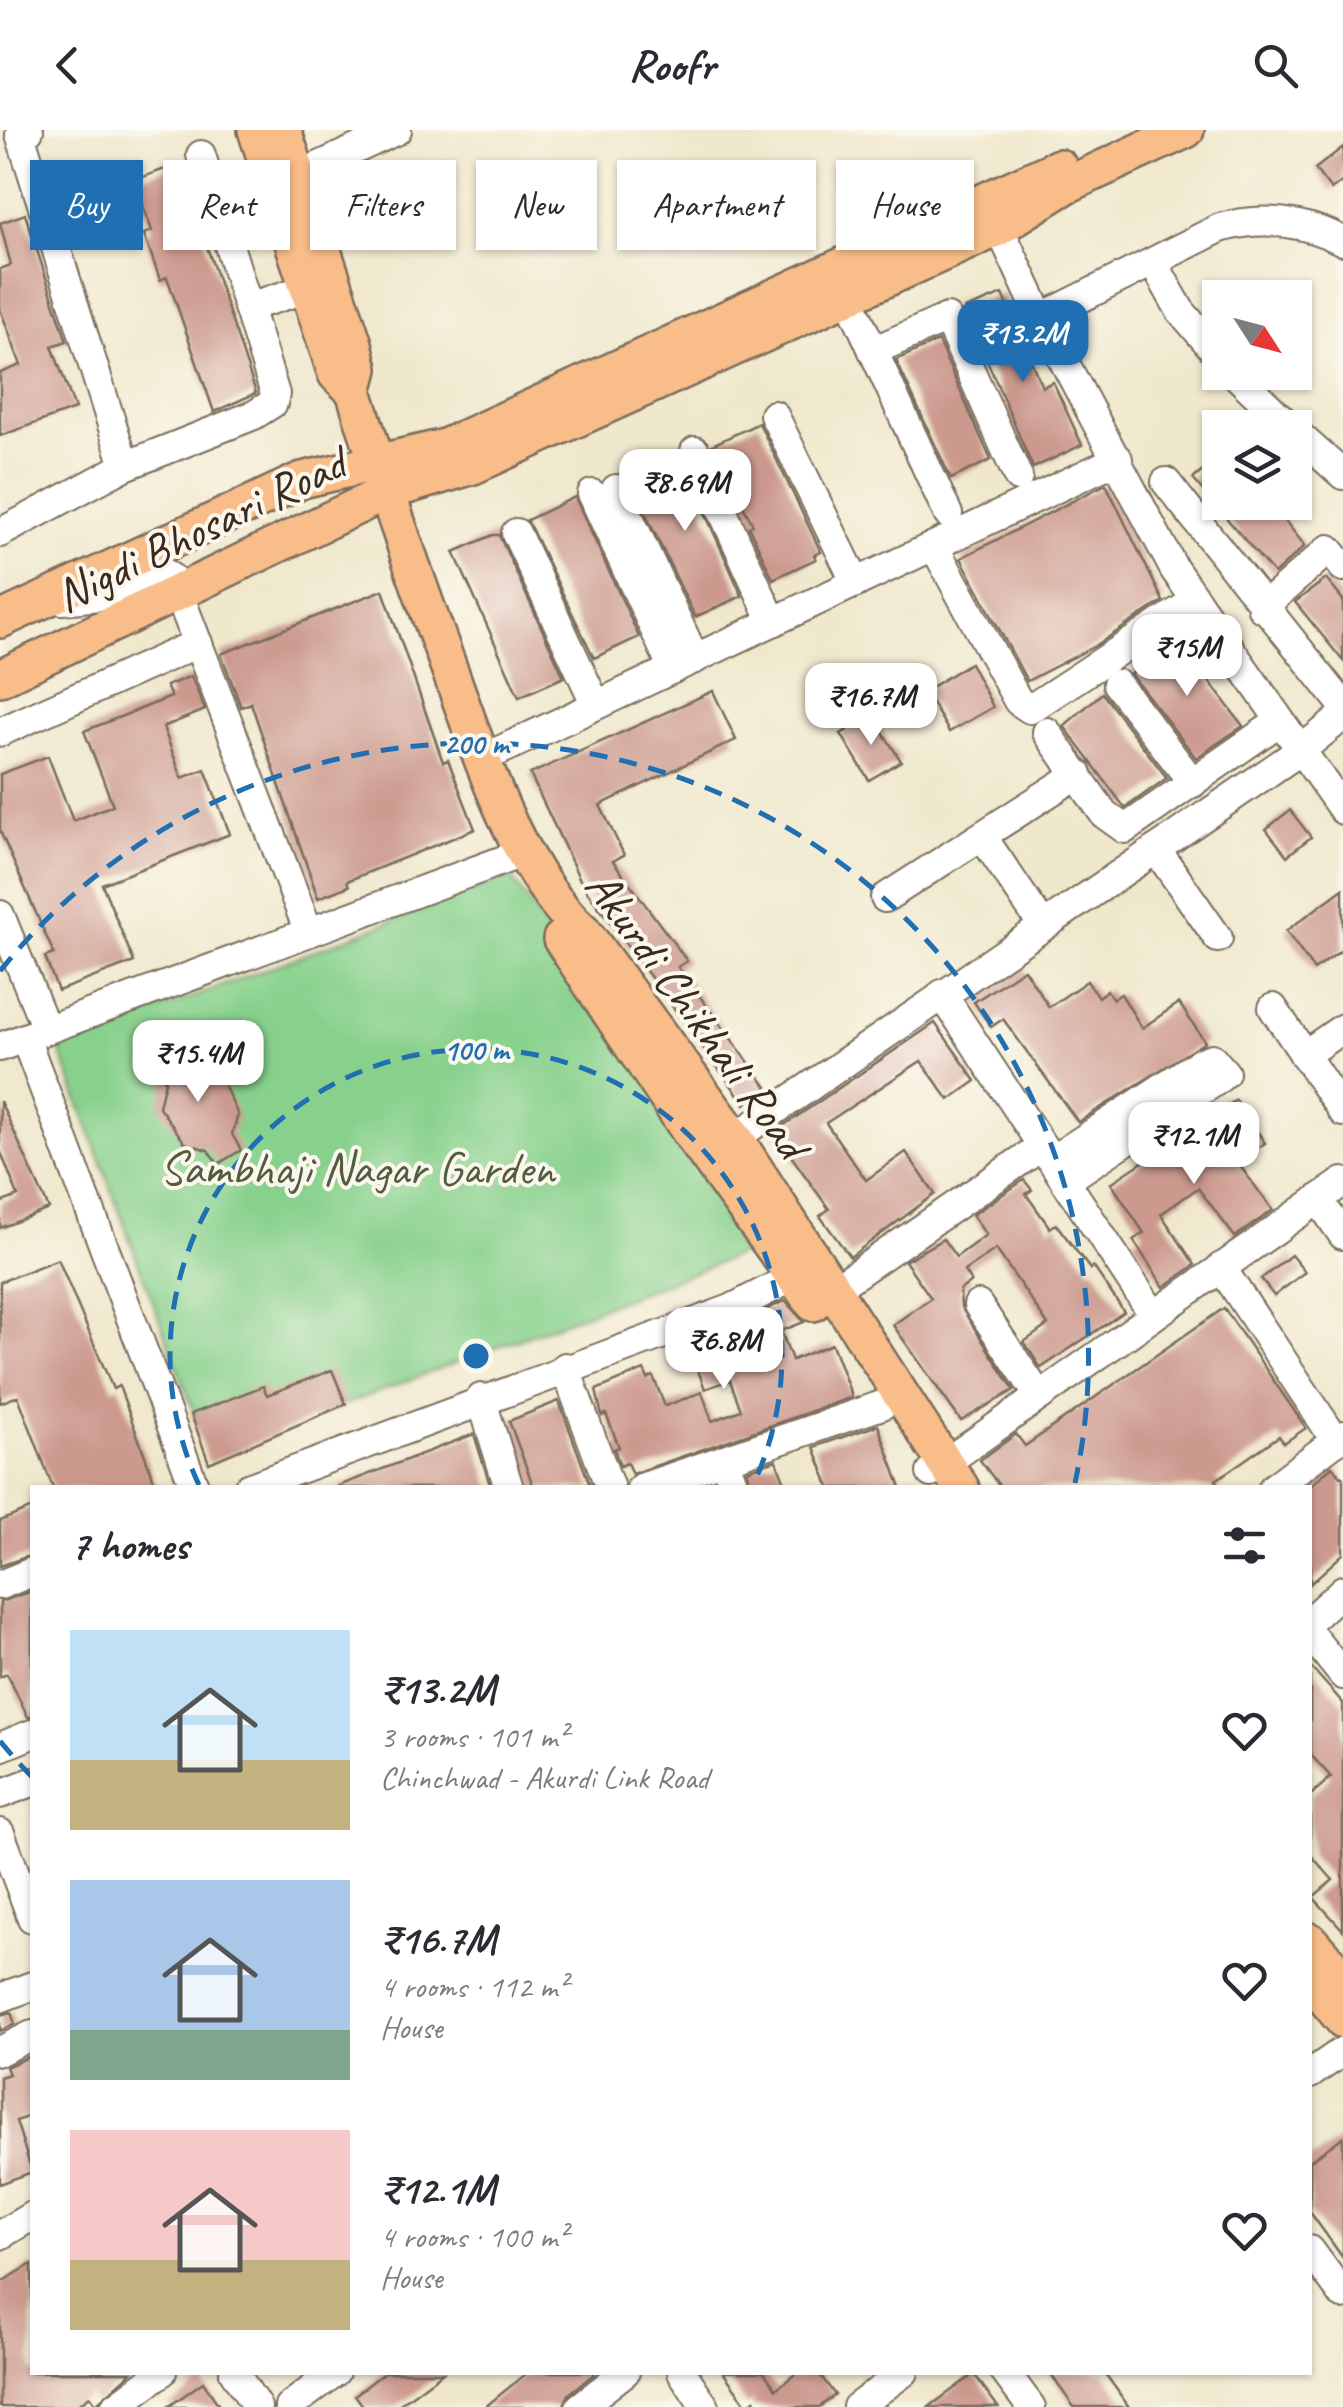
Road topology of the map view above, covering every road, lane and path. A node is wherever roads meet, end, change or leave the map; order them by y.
1 (256, 130) edge
2 (284, 130) edge
3 (397, 130) edge
4 (1137, 130) edge
5 (1186, 130) edge
6 (16, 134) edge
7 (201, 154) dead end
8 (298, 176) junction
9 (993, 214) junction
10 (1343, 241) edge
11 (1153, 262) junction
12 (309, 288) junction
13 (848, 296) junction
14 (248, 308) junction
15 (1041, 318) junction
16 (1202, 336) edge
17 (873, 351) junction
18 (1252, 390) edge
19 (354, 391) junction
20 (1272, 410) edge
21 (774, 415) dead end
22 (1312, 447) edge
23 (695, 451) dead end
24 (1118, 459) junction
25 (125, 466) junction
26 (1343, 475) edge
27 (1018, 477) dead end
28 (382, 479) junction
29 (1166, 482) dead end
30 (604, 492) dead end
31 (948, 514) dead end
32 (516, 533) dead end
33 (0, 534) edge
34 (934, 546) junction
35 (1343, 567) edge
36 (856, 583) junction
37 (57, 593) junction
38 (180, 594) junction
39 (1196, 600) junction
40 (1262, 608) junction
41 (0, 620) edge
42 (773, 622) junction
43 (198, 644) junction
44 (684, 664) junction
45 (0, 678) edge
46 (1117, 684) dead end
47 (596, 705) junction
48 (1343, 705) edge
49 (1343, 716) edge
50 (1280, 721) junction
51 (0, 732) edge
52 (1046, 732) dead end
53 (1300, 750) junction
54 (482, 759) junction
55 (1078, 774) junction
56 (1193, 783) junction
57 (1343, 810) edge
58 (982, 836) junction
59 (1156, 849) junction
60 (526, 852) junction
61 (885, 898) dead end
62 (0, 914) edge
63 (1043, 926) junction
64 (308, 930) junction
65 (1218, 938) dead end
66 (942, 994) junction
67 (1272, 1008) dead end
68 (1343, 1028) edge
69 (23, 1037) edge
70 (1304, 1055) junction
71 (1343, 1112) edge
72 (721, 1147) junction
73 (1053, 1162) junction
74 (1343, 1182) edge
75 (1318, 1199) junction
76 (1343, 1235) edge
77 (803, 1267) junction
78 (1221, 1267) junction
79 (832, 1290) junction
80 (978, 1305) dead end
81 (1153, 1314) junction
82 (564, 1367) junction
83 (1039, 1396) junction
84 (482, 1398) junction
85 (882, 1405) junction
86 (1340, 1438) edge
87 (724, 1460) junction
88 (944, 1478) edge
89 (672, 1483) edge
90 (194, 1485) edge
91 (256, 1485) edge
92 (508, 1485) edge
93 (609, 1485) edge
94 (733, 1485) edge
95 (1277, 1485) edge
96 (30, 1573) edge
97 (0, 1584) edge
98 (1343, 1590) edge
99 (1312, 1618) edge
100 (1312, 1636) edge
101 (1343, 1675) edge
102 (30, 1735) edge
103 (0, 1747) edge
104 (30, 1783) edge
105 (0, 1794) edge
106 (0, 1832) edge
107 (18, 1904) edge
108 (1312, 1943) edge
109 (1343, 1978) edge
110 (1312, 1982) edge
111 (30, 1987) edge
112 (0, 1998) edge
113 (1343, 2020) edge
114 (30, 2036) edge
115 (1343, 2050) edge
116 (0, 2051) edge
117 (1312, 2073) edge
118 (30, 2217) edge
119 (0, 2235) edge
120 (1312, 2253) edge
121 (1343, 2294) edge
122 (158, 2375) edge
123 (236, 2375) edge
124 (331, 2375) edge
125 (621, 2375) edge
126 (684, 2375) edge
127 (900, 2375) edge
128 (1007, 2375) edge
129 (115, 2407) edge
130 (257, 2407) edge
131 (289, 2407) edge
132 (580, 2407) edge
133 (705, 2407) edge
134 (857, 2407) edge
135 (1030, 2407) edge

1 - 12 main road
2 - 8 main road
3 - 8 street
4 - 9 main road
5 - 9 main road
6 - 25 street
7 - 14 street
8 - 19 main road
9 - 13 main road
9 - 15 street
9 - 28 main road
10 - 11 street
11 - 15 street
11 - 16 street
12 - 14 street
12 - 19 main road
13 - 17 street
13 - 28 main road
14 - 25 street
15 - 24 street
17 - 27 street
17 - 31 street
18 - 20 street
19 - 28 main road, Akurdi Chikhali Road
21 - 36 street
22 - 26 street
23 - 42 street
24 - 34 street
24 - 39 street
25 - 33 street
28 - 37 main road, Nigdi Bhosari Road
28 - 38 main road, Nigdi Bhosari Road
28 - 54 main road, Akurdi Chikhali Road
29 - 40 street
30 - 44 street
32 - 47 street
34 - 36 street
34 - 39 street
35 - 40 street
36 - 42 street
37 - 38 street
37 - 41 main road, Nigdi Bhosari Road
38 - 43 street
38 - 45 main road, Nigdi Bhosari Road
39 - 50 street
40 - 48 street
42 - 44 street
43 - 51 street
43 - 64 street
44 - 47 street
46 - 56 street
47 - 54 street
49 - 53 street
50 - 53 street
50 - 56 street
52 - 55 street
53 - 57 street
53 - 59 street
54 - 60 main road, Akurdi Chikhali Road
55 - 56 street
55 - 58 street
58 - 61 street
58 - 63 street
59 - 63 street
59 - 65 street
60 - 64 street
60 - 72 main road, Akurdi Chikhali Road
62 - 69 street
63 - 66 street
64 - 69 street
66 - 72 street
66 - 73 street
67 - 70 street
68 - 70 street
69 - 90 street
70 - 71 street
72 - 77 main road, Akurdi Chikhali Road
73 - 73 street
73 - 79 street
73 - 81 street
74 - 75 street
75 - 76 street
75 - 78 street
77 - 79 main road
77 - 82 street
77 - 85 main road
78 - 81 street
78 - 86 street
79 - 88 main road
80 - 83 street
81 - 83 street
82 - 84 street
82 - 93 street
83 - 88 street
84 - 91 street
84 - 92 street
85 - 87 street
85 - 88 main road
86 - 95 street
87 - 89 street
87 - 94 street
96 - 97 street
98 - 99 street
100 - 101 street
102 - 103 street
104 - 105 street
106 - 107 street
108 - 109 main road
110 - 113 main road
111 - 112 street
114 - 116 street
115 - 117 street
118 - 119 street
120 - 121 street
122 - 129 street
123 - 130 street
124 - 131 street
125 - 132 street
126 - 133 street
127 - 134 street
128 - 135 street

